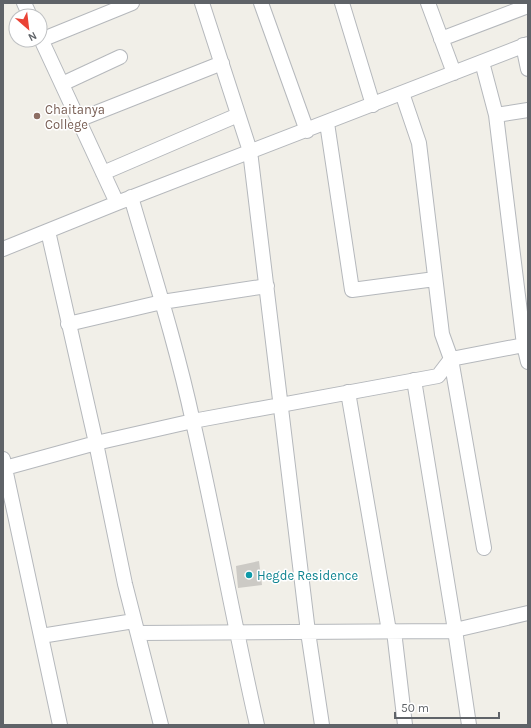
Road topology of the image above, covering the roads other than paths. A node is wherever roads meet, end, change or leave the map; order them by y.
1 (132, 3) edge
2 (202, 3) edge
3 (260, 3) edge
4 (342, 3) edge
5 (428, 3) edge
6 (528, 6) edge
7 (48, 36) edge
8 (441, 39) junction
9 (526, 44) edge
10 (45, 48) edge
11 (120, 57) dead end
12 (482, 62) junction
13 (222, 63) junction
14 (528, 69) edge
15 (454, 72) junction
16 (62, 84) junction
17 (402, 93) junction
18 (373, 104) junction
19 (528, 110) edge
20 (238, 115) junction
21 (496, 115) junction
22 (78, 120) junction
23 (327, 123) junction
24 (307, 131) junction
25 (250, 151) junction
26 (103, 172) junction
27 (131, 197) junction
28 (117, 203) junction
29 (48, 231) junction
30 (3, 249) edge
31 (435, 279) junction
32 (522, 279) edge
33 (267, 286) junction
34 (162, 302) junction
35 (68, 324) junction
36 (526, 345) edge
37 (451, 359) junction
38 (528, 362) edge
39 (414, 380) junction
40 (348, 392) junction
41 (281, 405) junction
42 (193, 421) junction
43 (96, 443) junction
44 (4, 464) edge
45 (484, 548) dead end
46 (528, 613) edge
47 (136, 627) junction
48 (455, 630) junction
49 (392, 631) junction
50 (236, 632) junction
51 (308, 632) junction
52 (41, 636) junction
53 (60, 725) edge
54 (161, 725) edge
55 (257, 725) edge
56 (322, 725) edge
57 (405, 725) edge
58 (469, 725) edge

1 - 7 street
2 - 13 street
3 - 24 street
4 - 18 street
5 - 8 street
6 - 8 street
8 - 15 street
9 - 12 street
9 - 14 street
10 - 16 street
11 - 16 street
12 - 15 street
12 - 21 street
13 - 20 street
13 - 22 street
15 - 17 street
16 - 22 street
17 - 18 street
17 - 31 street
18 - 23 street
19 - 21 street
20 - 25 street
20 - 26 street
21 - 32 street
22 - 26 street
23 - 24 street
23 - 31 street
24 - 25 street
25 - 27 street
25 - 33 street
26 - 28 street
27 - 28 street
27 - 34 street
28 - 29 street
29 - 30 street
29 - 35 street
31 - 37 street
32 - 36 street
33 - 34 street
33 - 41 street
34 - 35 street
34 - 42 street
35 - 43 street
36 - 37 street
36 - 38 street
37 - 39 street
37 - 45 street
39 - 40 street
39 - 48 street
40 - 41 street
40 - 49 street
41 - 42 street
41 - 51 street
42 - 43 street
42 - 50 street
43 - 44 street
43 - 47 street
44 - 52 street
46 - 48 street
47 - 50 street
47 - 52 street
47 - 54 street
48 - 49 street
48 - 58 street
49 - 51 street
49 - 57 street
50 - 51 street
50 - 55 street
51 - 56 street
52 - 53 street

